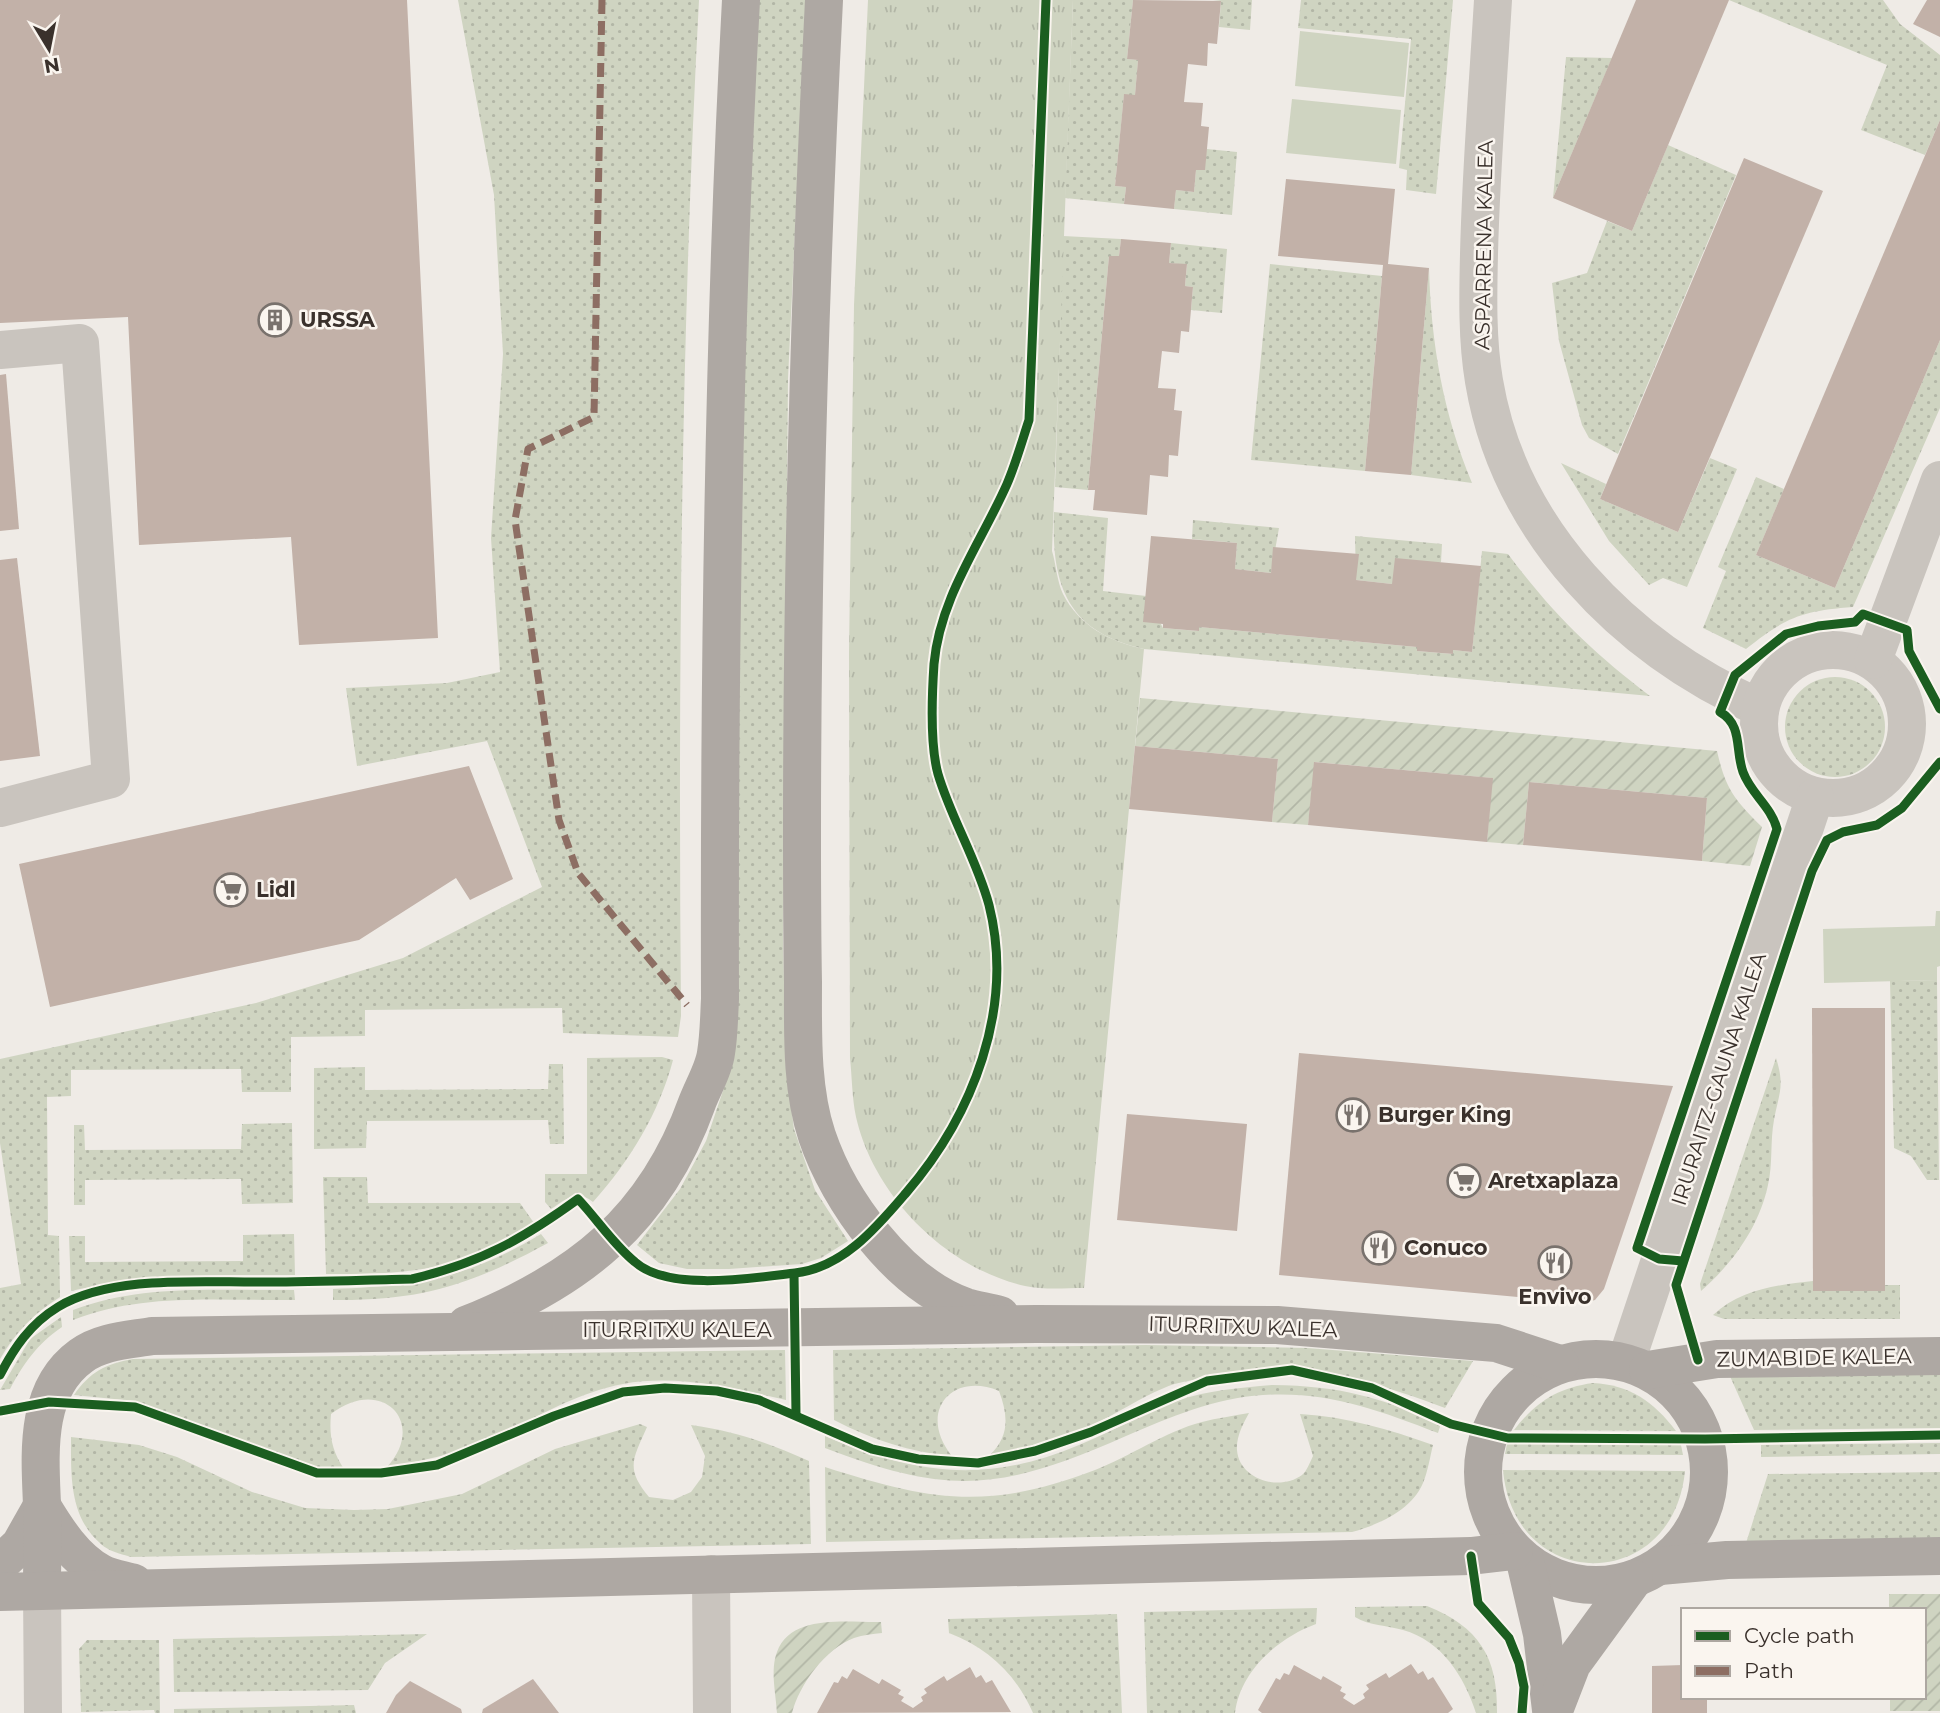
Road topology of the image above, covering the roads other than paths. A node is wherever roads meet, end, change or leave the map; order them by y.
1 (741, 0) edge
2 (824, 0) edge
3 (1493, 0) edge
4 (0, 350) edge
5 (1940, 480) edge
6 (1873, 660) junction
7 (1760, 708) junction
8 (1924, 738) edge
9 (1815, 797) junction
10 (0, 808) edge
11 (1036, 1324) junction
12 (449, 1331) junction
13 (1940, 1356) edge
14 (1560, 1364) junction
15 (1637, 1366) junction
16 (42, 1506) junction
17 (1519, 1556) junction
18 (1940, 1556) edge
19 (0, 1564) edge
20 (1647, 1572) junction
21 (711, 1574) junction
22 (146, 1586) junction
23 (43, 1590) junction
24 (0, 1592) edge
25 (43, 1713) edge
26 (712, 1713) edge
27 (1552, 1713) edge

1 - 12 main road
2 - 11 main road
3 - 7 street, ASPARRENA KALEA
4 - 10 street
5 - 6 street
6 - 7 street
6 - 8 street
7 - 9 street
8 - 9 street
9 - 15 street, IRURAITZ-GAUNA KALEA
11 - 12 main road, ITURRITXU KALEA
11 - 14 main road, ITURRITXU KALEA
12 - 16 main road, ITURRITXU KALEA
13 - 15 main road, ZUMABIDE KALEA
14 - 15 main road
14 - 17 main road
15 - 20 main road
16 - 19 main road
16 - 22 main road
16 - 23 main road, ITURRITXU KALEA
17 - 20 main road
17 - 21 main road
17 - 27 main road
18 - 20 main road
20 - 27 main road
21 - 22 main road
21 - 26 street
22 - 23 main road
23 - 24 main road
23 - 25 street

